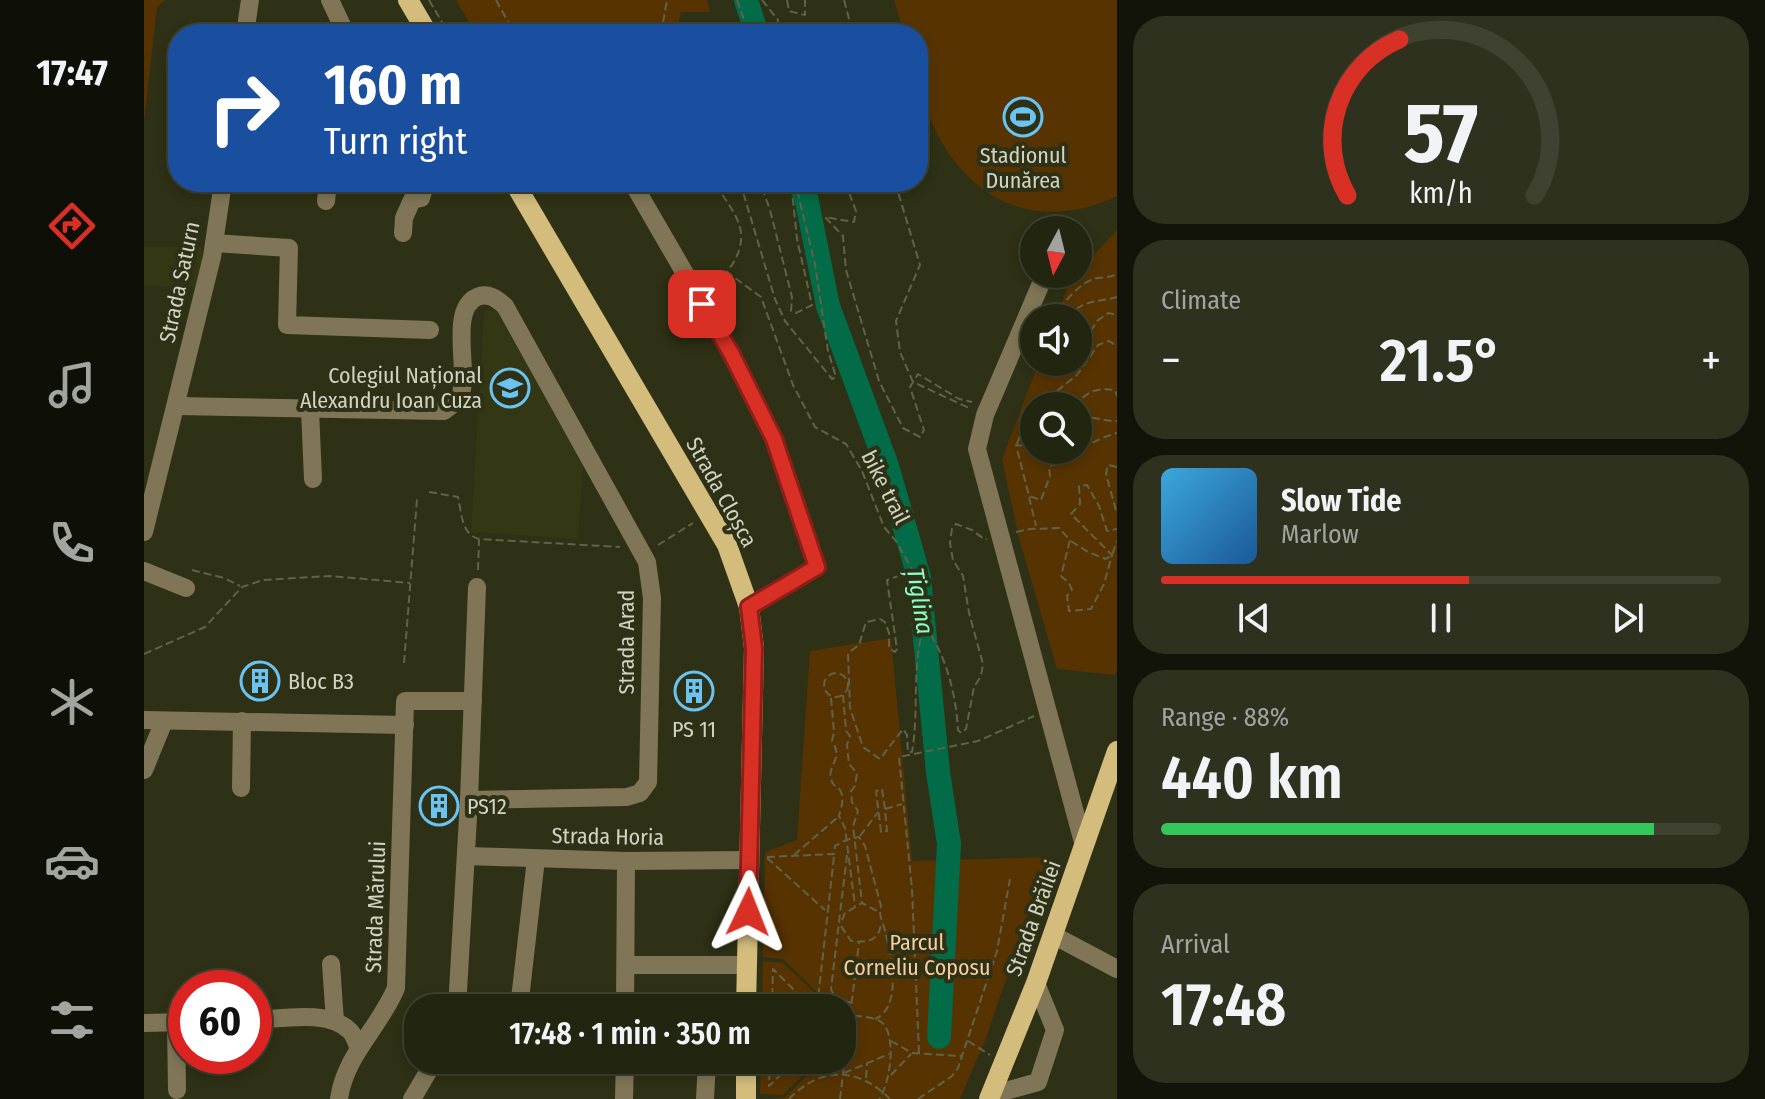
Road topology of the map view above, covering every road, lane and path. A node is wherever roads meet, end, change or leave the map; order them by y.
1 (250, 0) edge
2 (330, 0) edge
3 (408, 0) edge
4 (429, 0) edge
5 (496, 0) edge
6 (667, 0) edge
7 (737, 0) edge
8 (762, 0) edge
9 (787, 0) edge
10 (805, 0) edge
11 (844, 0) edge
12 (246, 24) edge
13 (341, 24) edge
14 (422, 24) edge
15 (443, 24) edge
16 (509, 24) edge
17 (663, 24) edge
18 (745, 24) edge
19 (778, 24) edge
20 (850, 24) edge
21 (222, 192) edge
22 (423, 192) edge
23 (520, 192) edge
24 (638, 192) edge
25 (720, 192) edge
26 (743, 192) edge
27 (764, 192) edge
28 (792, 192) edge
29 (797, 192) edge
30 (849, 192) edge
31 (898, 192) edge
32 (403, 233) dead end
33 (214, 243) junction
34 (1117, 274) edge
35 (1039, 288) edge
36 (1117, 297) edge
37 (1064, 304) edge
38 (1084, 304) edge
39 (1117, 315) edge
40 (1092, 329) edge
41 (430, 330) dead end
42 (1116, 344) edge
43 (913, 382) junction
44 (1056, 392) edge
45 (1089, 392) edge
46 (1117, 396) edge
47 (177, 406) junction
48 (310, 410) junction
49 (986, 411) junction
50 (1092, 417) edge
51 (1117, 421) edge
52 (1117, 433) edge
53 (1020, 436) edge
54 (1016, 445) junction
55 (1020, 446) edge
56 (1047, 464) edge
57 (1049, 467) junction
58 (1117, 467) edge
59 (313, 479) dead end
60 (429, 492) dead end
61 (1029, 496) junction
62 (417, 499) dead end
63 (708, 513) junction
64 (1117, 514) edge
65 (1037, 528) junction
66 (1117, 529) edge
67 (144, 532) edge
68 (1000, 536) junction
69 (479, 539) junction
70 (1070, 540) junction
71 (1117, 541) edge
72 (640, 548) junction
73 (1112, 555) junction
74 (192, 570) dead end
75 (144, 571) edge
76 (410, 583) junction
77 (242, 587) junction
78 (477, 587) joint
79 (186, 588) dead end
80 (749, 607) junction
81 (144, 654) edge
82 (404, 663) dead end
83 (843, 695) junction
84 (831, 698) junction
85 (473, 701) junction
86 (1046, 711) junction
87 (144, 720) edge
88 (164, 721) junction
89 (242, 721) junction
90 (405, 725) junction
91 (1117, 751) edge
92 (144, 770) edge
93 (241, 788) dead end
94 (852, 797) junction
95 (842, 799) junction
96 (469, 800) junction
97 (904, 804) junction
98 (885, 809) junction
99 (878, 812) junction
100 (839, 816) junction
101 (854, 837) junction
102 (859, 837) junction
103 (846, 840) junction
104 (1084, 846) junction
105 (847, 850) junction
106 (834, 854) junction
107 (466, 856) junction
108 (791, 857) junction
109 (536, 859) junction
110 (758, 859) junction
111 (626, 861) junction
112 (1010, 879) dead end
113 (862, 903) junction
114 (855, 906) junction
115 (827, 911) junction
116 (879, 913) junction
117 (881, 921) junction
118 (840, 924) junction
119 (1053, 935) junction
120 (859, 942) junction
121 (331, 964) dead end
122 (626, 965) junction
123 (747, 965) junction
124 (1117, 969) edge
125 (1036, 983) junction
126 (458, 994) edge
127 (521, 994) edge
128 (625, 994) edge
129 (746, 994) edge
130 (772, 994) edge
131 (799, 994) edge
132 (816, 994) edge
133 (832, 994) edge
134 (853, 994) edge
135 (856, 1017) edge
136 (272, 1019) edge
137 (875, 1019) junction
138 (335, 1021) junction
139 (144, 1023) edge
140 (168, 1023) edge
141 (889, 1039) junction
142 (967, 1041) junction
143 (359, 1048) junction
144 (890, 1053) junction
145 (912, 1053) junction
146 (919, 1053) junction
147 (962, 1056) junction
148 (867, 1063) junction
149 (1004, 1064) junction
150 (856, 1068) edge
151 (178, 1074) edge
152 (427, 1074) edge
153 (625, 1074) edge
154 (706, 1074) edge
155 (746, 1074) edge
156 (769, 1074) edge
157 (781, 1074) edge
158 (843, 1074) junction
159 (889, 1077) junction
160 (866, 1080) junction
161 (177, 1090) dead end
162 (884, 1093) junction
163 (794, 1097) edge
164 (990, 1097) edge
165 (339, 1099) edge
166 (412, 1099) edge
167 (624, 1099) edge
168 (705, 1099) edge
169 (746, 1099) edge
170 (789, 1099) edge
171 (840, 1099) edge
172 (879, 1099) edge
173 (890, 1099) edge
174 (918, 1099) edge

1 - 12 street
2 - 13 street
3 - 14 main road
4 - 15 path
5 - 16 path
6 - 17 path
7 - 18 path
8 - 19 path
9 - 10 path
11 - 20 path
21 - 33 street, Strada Saturn
22 - 32 street
23 - 63 main road, Strada Cloșca
24 - 80 street
25 - 68 path, bike trail
26 - 29 path
27 - 28 path
30 - 43 path
31 - 43 path
33 - 41 street
33 - 47 street, Strada Saturn
34 - 37 path
35 - 49 street
36 - 38 path
39 - 40 path
42 - 44 path
43 - 49 path
43 - 49 path
45 - 46 path
47 - 48 street
47 - 67 street, Strada Saturn
48 - 59 street
48 - 72 street, Strada Arad
49 - 68 street
50 - 51 path
52 - 57 path
53 - 54 path
54 - 55 path
54 - 61 path
56 - 57 path
57 - 61 path
58 - 64 path
60 - 69 path
61 - 65 path
62 - 76 path
63 - 72 path
63 - 80 main road, Strada Cloșca
65 - 68 path
65 - 70 path
66 - 73 path
68 - 86 street
69 - 72 path
69 - 78 path
70 - 73 path
70 - 73 path
71 - 73 path
72 - 96 street, Strada Arad
74 - 77 path
75 - 79 street
76 - 77 path
76 - 82 path
77 - 81 path
78 - 85 street
80 - 110 main road, Strada Cloșca
83 - 84 path
83 - 84 path
83 - 94 path
84 - 95 path
85 - 90 street, Strada Mărului
85 - 96 street
86 - 97 path
86 - 104 street
87 - 88 street
88 - 89 street
88 - 92 street
89 - 90 street
89 - 93 street
90 - 143 street, Strada Mărului
91 - 104 main road, Strada Brăilei
94 - 95 path
94 - 101 path
95 - 100 path
96 - 107 street
97 - 98 path
97 - 146 path
98 - 99 path
98 - 99 path
99 - 102 path
100 - 103 path
100 - 108 path
101 - 102 path
101 - 103 path
101 - 113 path
102 - 116 path
103 - 105 path
103 - 106 path
104 - 119 main road, Strada Brăilei
105 - 114 path
105 - 118 path
106 - 108 path
106 - 115 path
107 - 109 street, Strada Horia
107 - 126 street
108 - 110 path
109 - 111 street, Strada Horia
109 - 127 street
110 - 111 street, Strada Horia
110 - 115 path
110 - 123 main road, Strada Cloșca
111 - 122 street
112 - 142 path
113 - 114 path
113 - 116 path
114 - 118 path
115 - 132 path
116 - 117 path
117 - 120 path
117 - 137 path
118 - 120 path
118 - 133 path
119 - 124 street
119 - 125 main road, Strada Brăilei
120 - 134 path
121 - 138 street
122 - 123 street
122 - 128 street
123 - 129 main road, Strada Cloșca
125 - 149 main road, Strada Brăilei
125 - 164 street
130 - 131 path
135 - 137 path
136 - 138 street
137 - 141 path
138 - 143 street
139 - 140 street
141 - 144 path
141 - 145 path
142 - 147 path
142 - 149 path
143 - 165 street, Strada Mărului
144 - 148 path
144 - 159 path
145 - 146 path
145 - 159 path
146 - 147 path
147 - 174 path
148 - 150 path
148 - 160 path
149 - 164 main road, Strada Brăilei
151 - 161 street
152 - 166 street
153 - 167 street
154 - 168 street
155 - 169 main road
156 - 157 path
158 - 160 path
158 - 163 path
158 - 171 path
159 - 162 path
160 - 162 path
162 - 172 path
162 - 173 path
163 - 170 path

